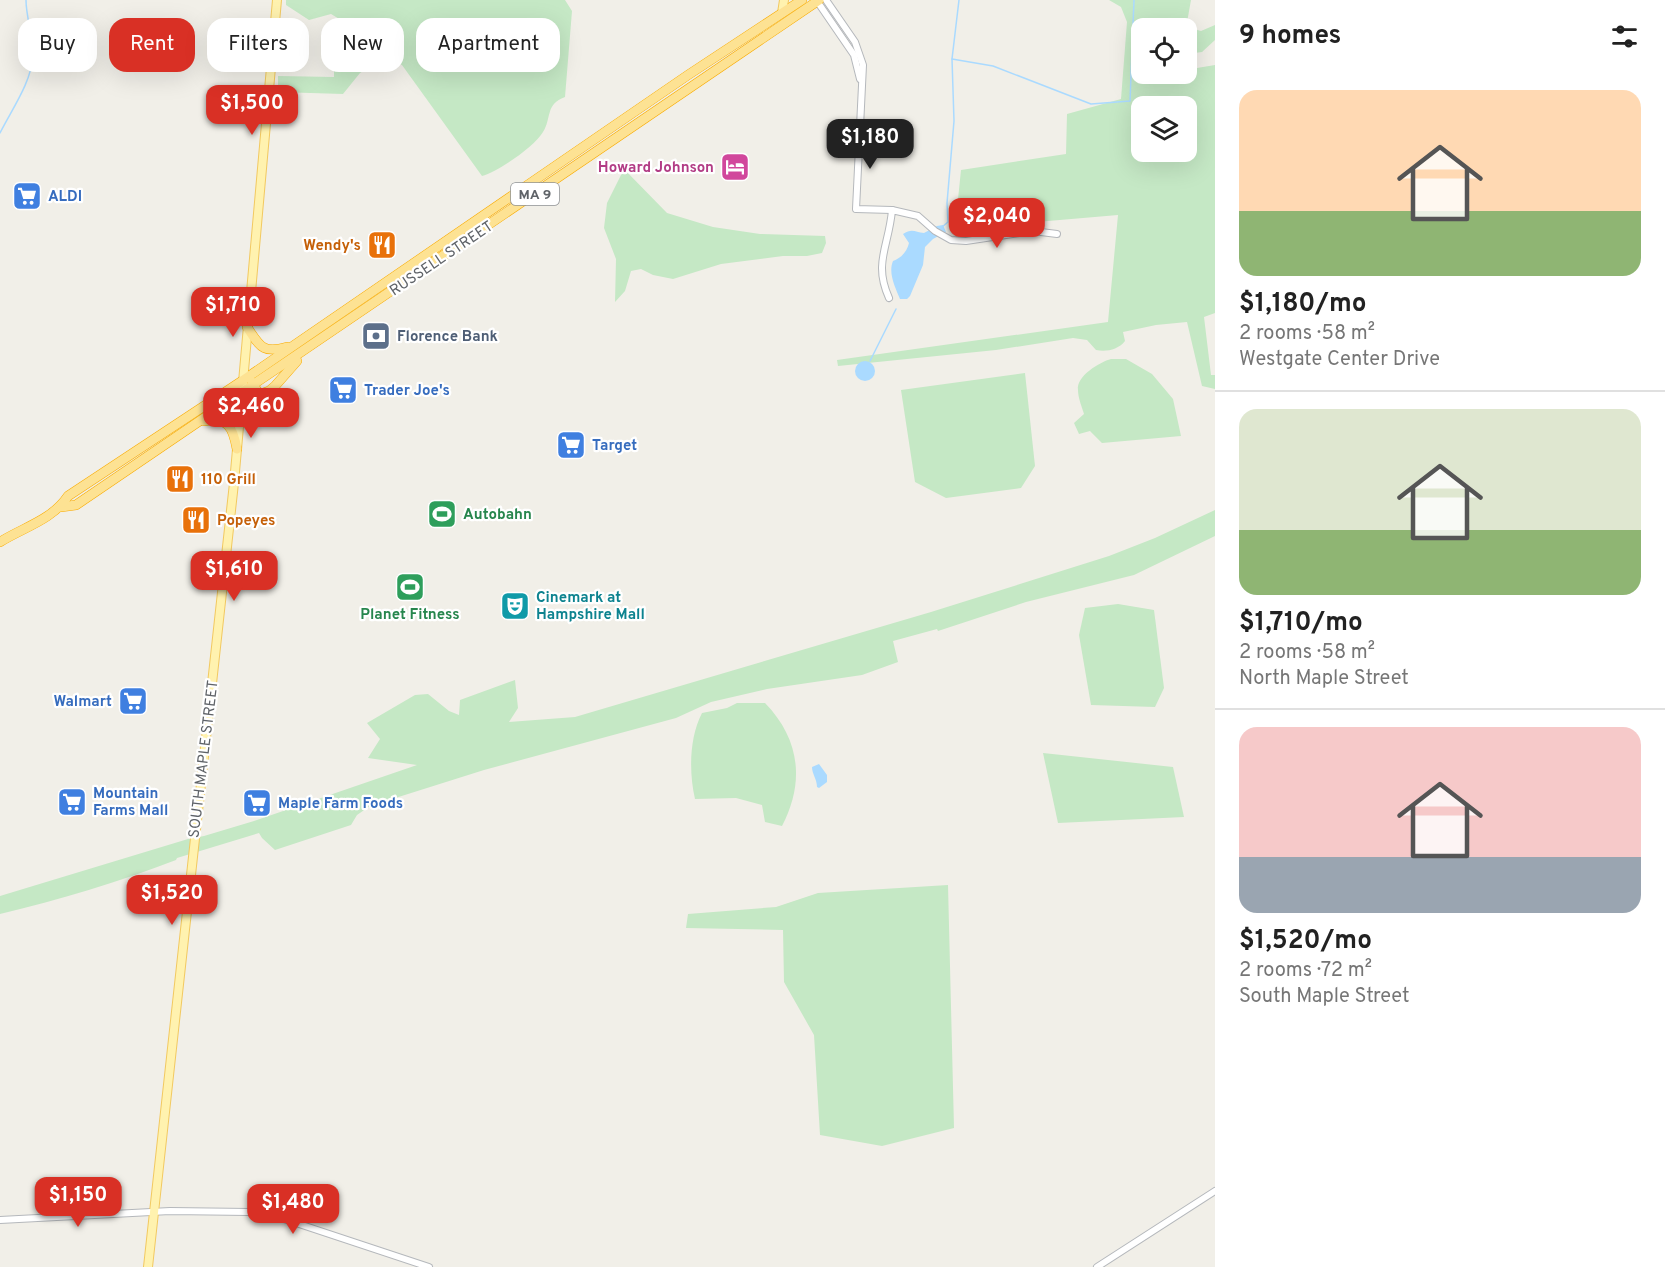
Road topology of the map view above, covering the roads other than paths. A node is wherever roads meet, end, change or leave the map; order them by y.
1 (277, 0) edge
2 (784, 0) edge
3 (802, 0) edge
4 (820, 0) edge
5 (782, 13) junction
6 (892, 210) junction
7 (1057, 234) dead end
8 (889, 298) dead end
9 (247, 327) junction
10 (295, 345) junction
11 (252, 374) junction
12 (242, 381) junction
13 (253, 386) junction
14 (242, 394) junction
15 (201, 422) junction
16 (237, 449) junction
17 (61, 507) junction
18 (0, 542) edge
19 (1215, 1191) edge
20 (154, 1212) junction
21 (0, 1220) edge
22 (148, 1267) edge
23 (429, 1267) edge
24 (1097, 1267) edge

1 - 9 main road, SOUTH MAPLE STREET
2 - 5 main road
3 - 5 highway, RUSSELL STREET / MA 9
4 - 6 street
4 - 13 highway, RUSSELL STREET / MA 9
5 - 10 highway, RUSSELL STREET / MA 9
6 - 7 street
6 - 8 street
9 - 10 highway
9 - 12 main road, SOUTH MAPLE STREET
10 - 11 highway, RUSSELL STREET / MA 9
11 - 12 highway, RUSSELL STREET / MA 9
11 - 13 highway
12 - 14 main road, SOUTH MAPLE STREET
12 - 17 highway, RUSSELL STREET / MA 9
13 - 14 highway, RUSSELL STREET / MA 9
14 - 15 highway, RUSSELL STREET / MA 9
14 - 16 main road, SOUTH MAPLE STREET
15 - 16 highway
15 - 17 highway, RUSSELL STREET / MA 9
16 - 20 main road, SOUTH MAPLE STREET
17 - 18 highway, RUSSELL STREET / MA 9
19 - 24 street
20 - 21 street
20 - 22 main road, SOUTH MAPLE STREET
20 - 23 street

